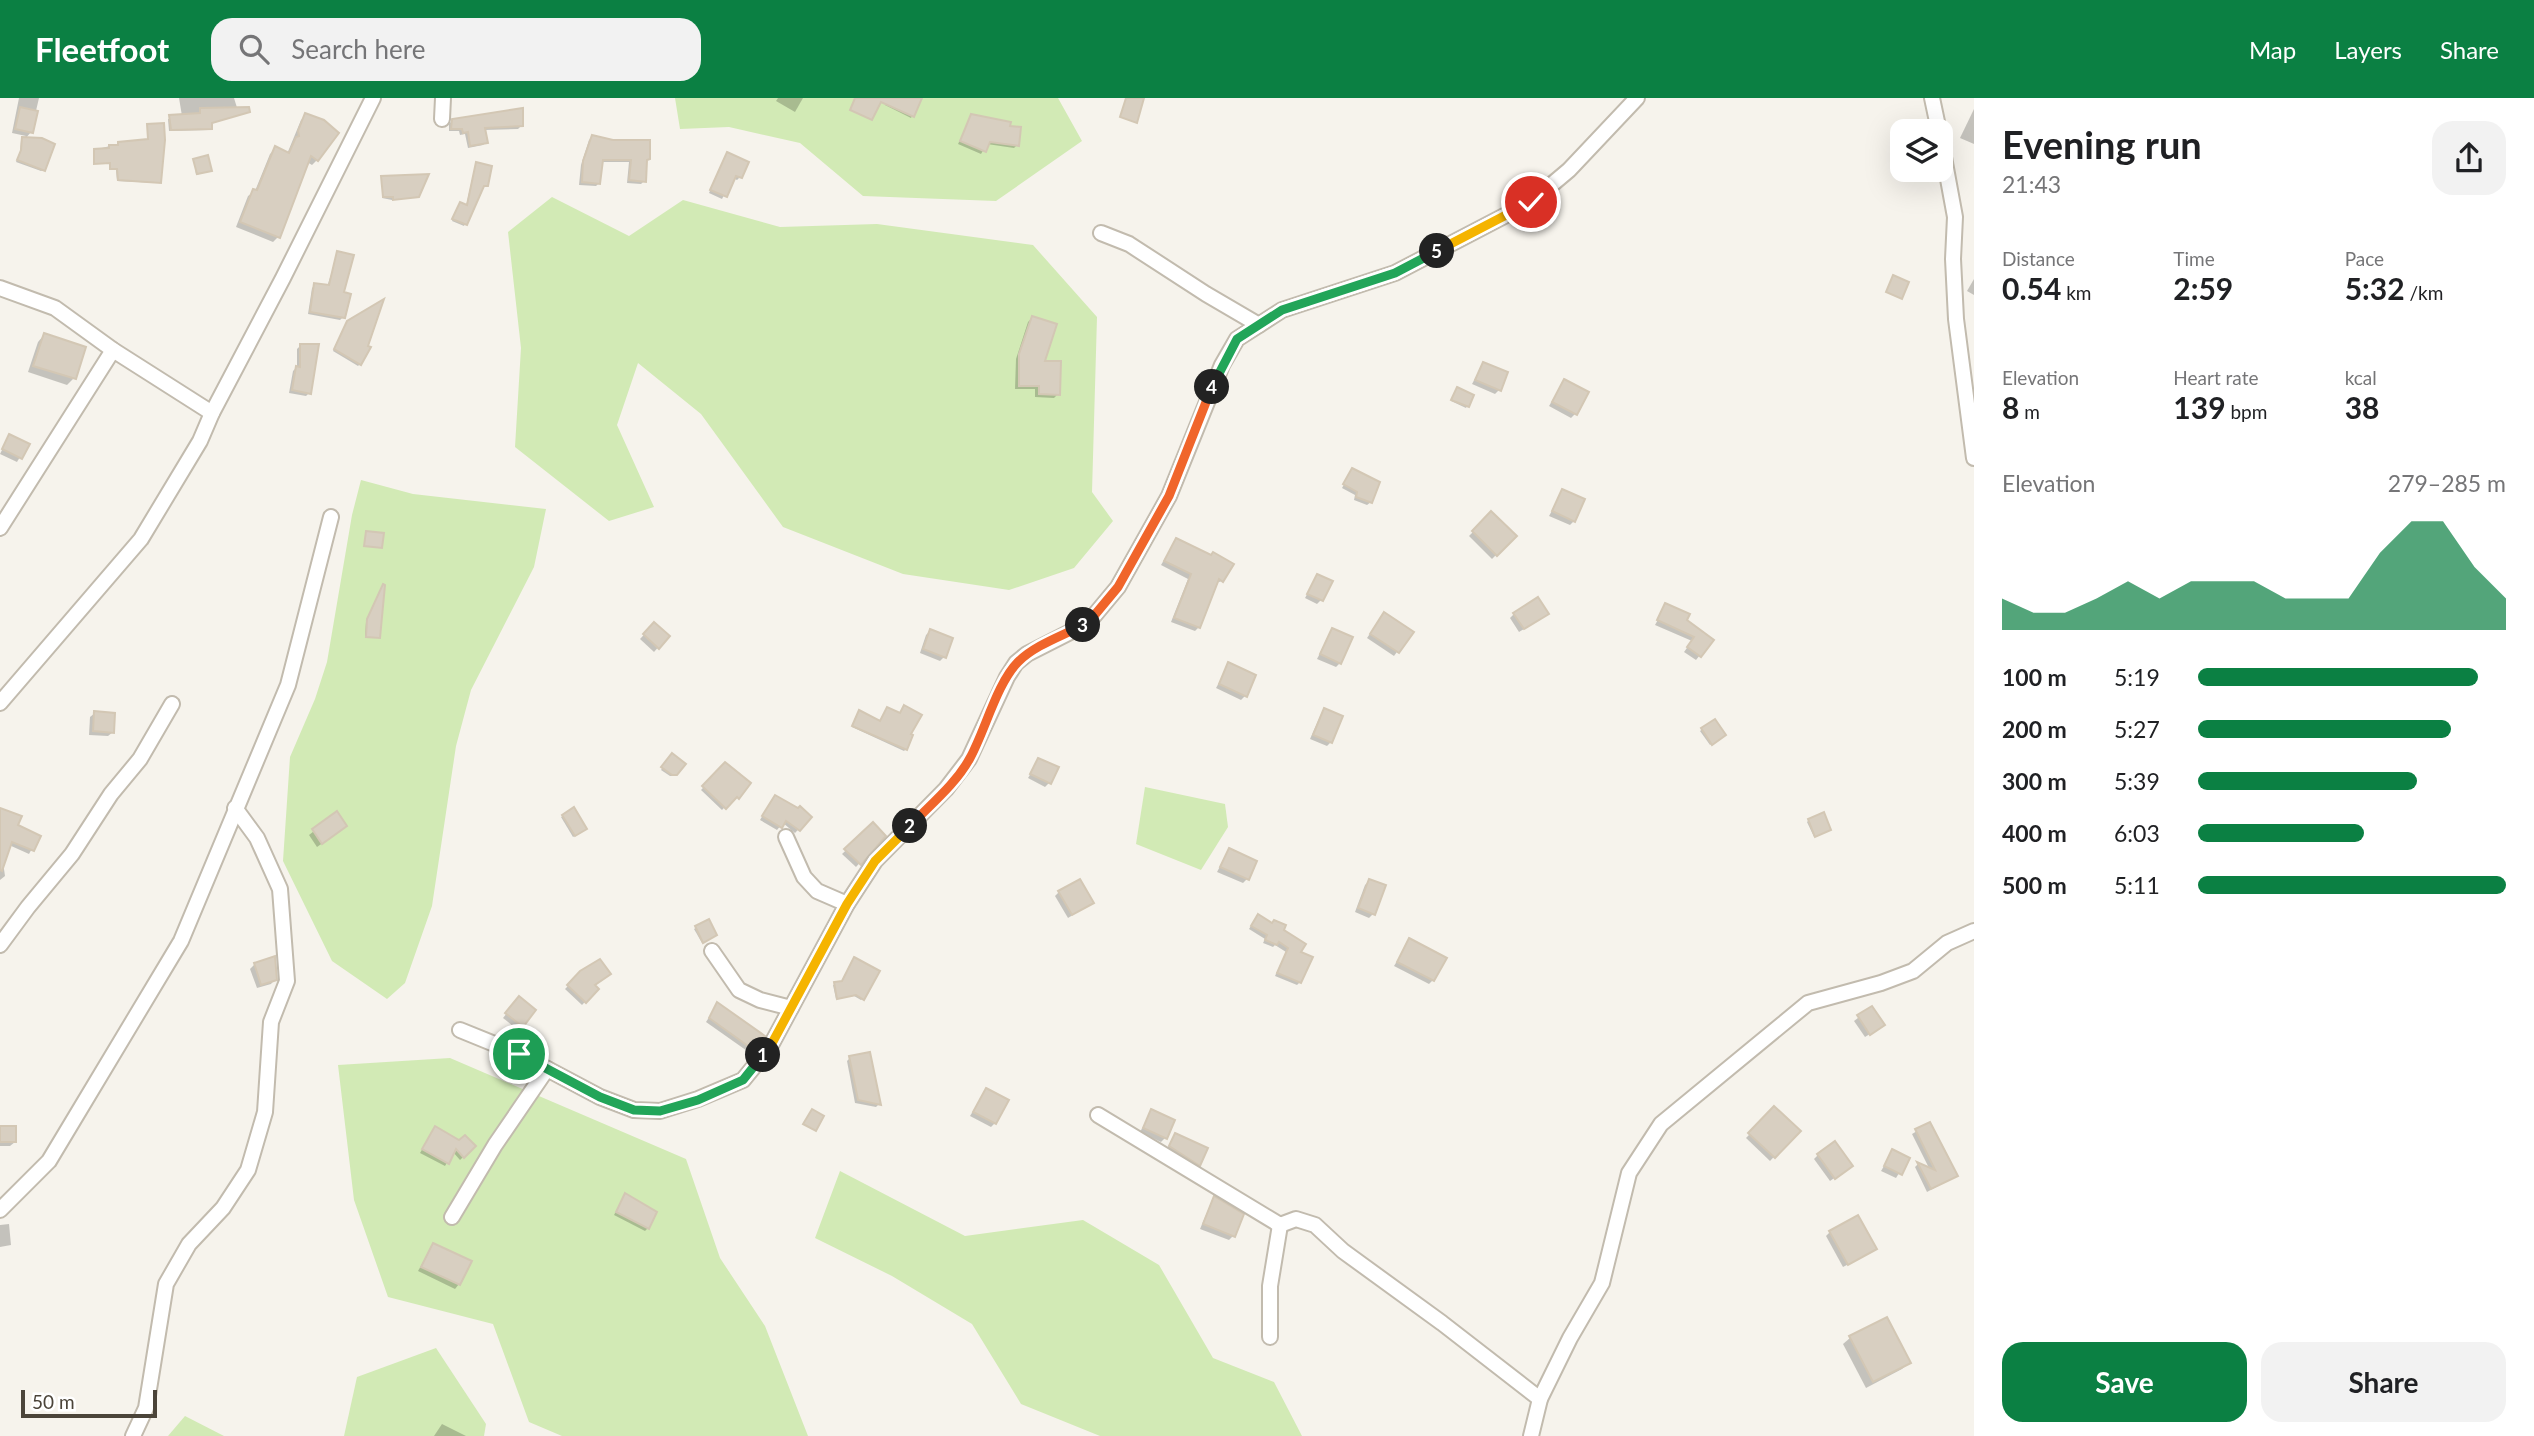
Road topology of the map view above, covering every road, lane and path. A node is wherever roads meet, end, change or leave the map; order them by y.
1 (373, 98) edge
2 (443, 98) edge
3 (1637, 98) edge
4 (1932, 98) edge
5 (442, 119) dead end
6 (1936, 119) edge
7 (1949, 182) edge
8 (1101, 233) dead end
9 (0, 288) edge
10 (1259, 325) junction
11 (113, 350) junction
12 (212, 413) junction
13 (1974, 458) edge
14 (331, 517) dead end
15 (0, 528) edge
16 (0, 703) edge
17 (172, 704) dead end
18 (235, 808) junction
19 (786, 837) dead end
20 (847, 904) junction
21 (1974, 931) edge
22 (0, 945) edge
23 (712, 951) dead end
24 (791, 1008) junction
25 (460, 1030) dead end
26 (547, 1069) junction
27 (1098, 1115) dead end
28 (0, 1210) edge
29 (452, 1217) dead end
30 (1280, 1224) junction
31 (1270, 1337) dead end
32 (1540, 1399) junction
33 (133, 1436) edge
34 (1531, 1436) edge

1 - 12 street
2 - 5 street
3 - 10 street
4 - 6 street
7 - 13 street
8 - 10 street
9 - 11 street
10 - 20 street
11 - 12 street
11 - 15 street
12 - 16 street
14 - 18 street
17 - 22 street
18 - 28 street
18 - 33 street
19 - 20 street
20 - 24 street
21 - 32 street
23 - 24 street
24 - 26 street
25 - 26 street
26 - 29 street
27 - 30 street
30 - 31 street
30 - 32 street
32 - 34 street

